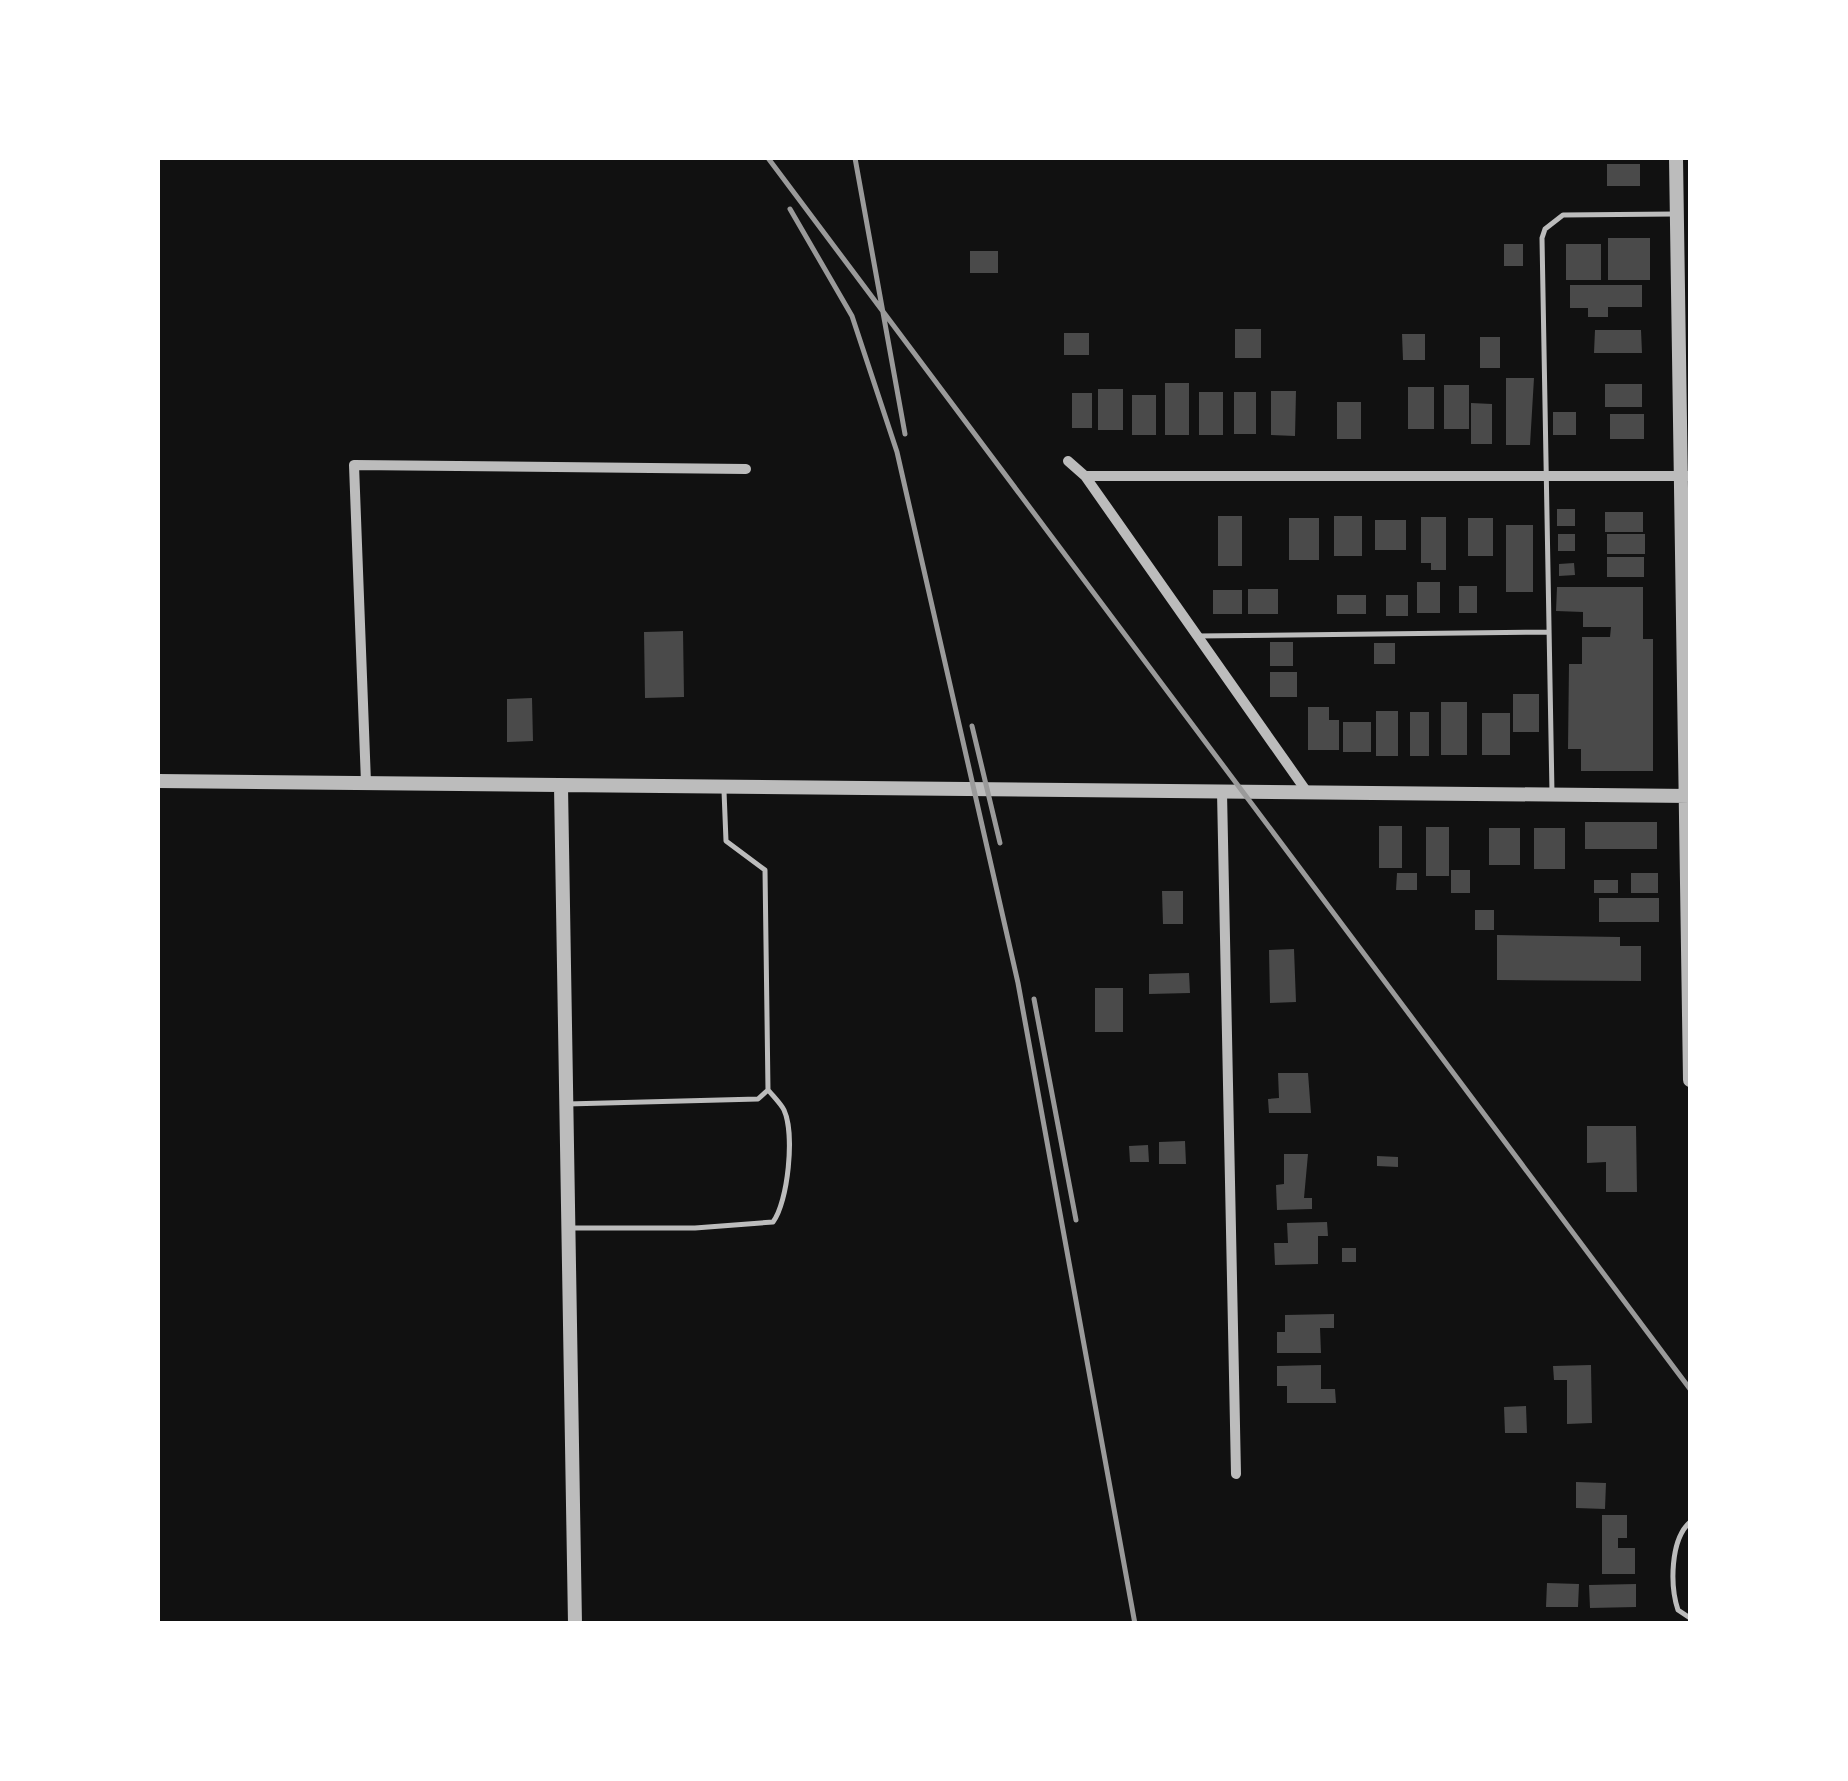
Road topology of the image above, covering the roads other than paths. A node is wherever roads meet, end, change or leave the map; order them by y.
1 (1676, 158) edge
2 (1677, 214) junction
3 (1068, 461) dead end
4 (746, 469) dead end
5 (1085, 476) junction
6 (1547, 476) junction
7 (1686, 476) edge
8 (1549, 632) junction
9 (1196, 636) junction
10 (1687, 640) edge
11 (158, 781) edge
12 (366, 783) junction
13 (561, 786) junction
14 (724, 787) junction
15 (1222, 792) junction
16 (1308, 792) junction
17 (1552, 795) junction
18 (1688, 796) edge
19 (1689, 956) edge
20 (1690, 1080) edge
21 (768, 1090) junction
22 (564, 1104) junction
23 (567, 1228) junction
24 (1236, 1474) dead end
25 (1690, 1522) edge
26 (1690, 1618) edge
27 (575, 1624) edge

1 - 2 street
2 - 6 lane
2 - 7 street
3 - 5 street
4 - 12 street
5 - 6 street
5 - 9 street
6 - 7 street
6 - 8 lane
7 - 10 street
8 - 9 lane
8 - 17 lane
9 - 16 street
10 - 18 street
11 - 12 street
12 - 13 street
13 - 14 street
13 - 22 street
14 - 15 street
14 - 21 lane
15 - 16 street
15 - 24 street
16 - 17 street
17 - 18 street
18 - 19 street
19 - 20 street
21 - 22 lane
21 - 23 lane
22 - 23 street
23 - 27 street
25 - 26 lane

